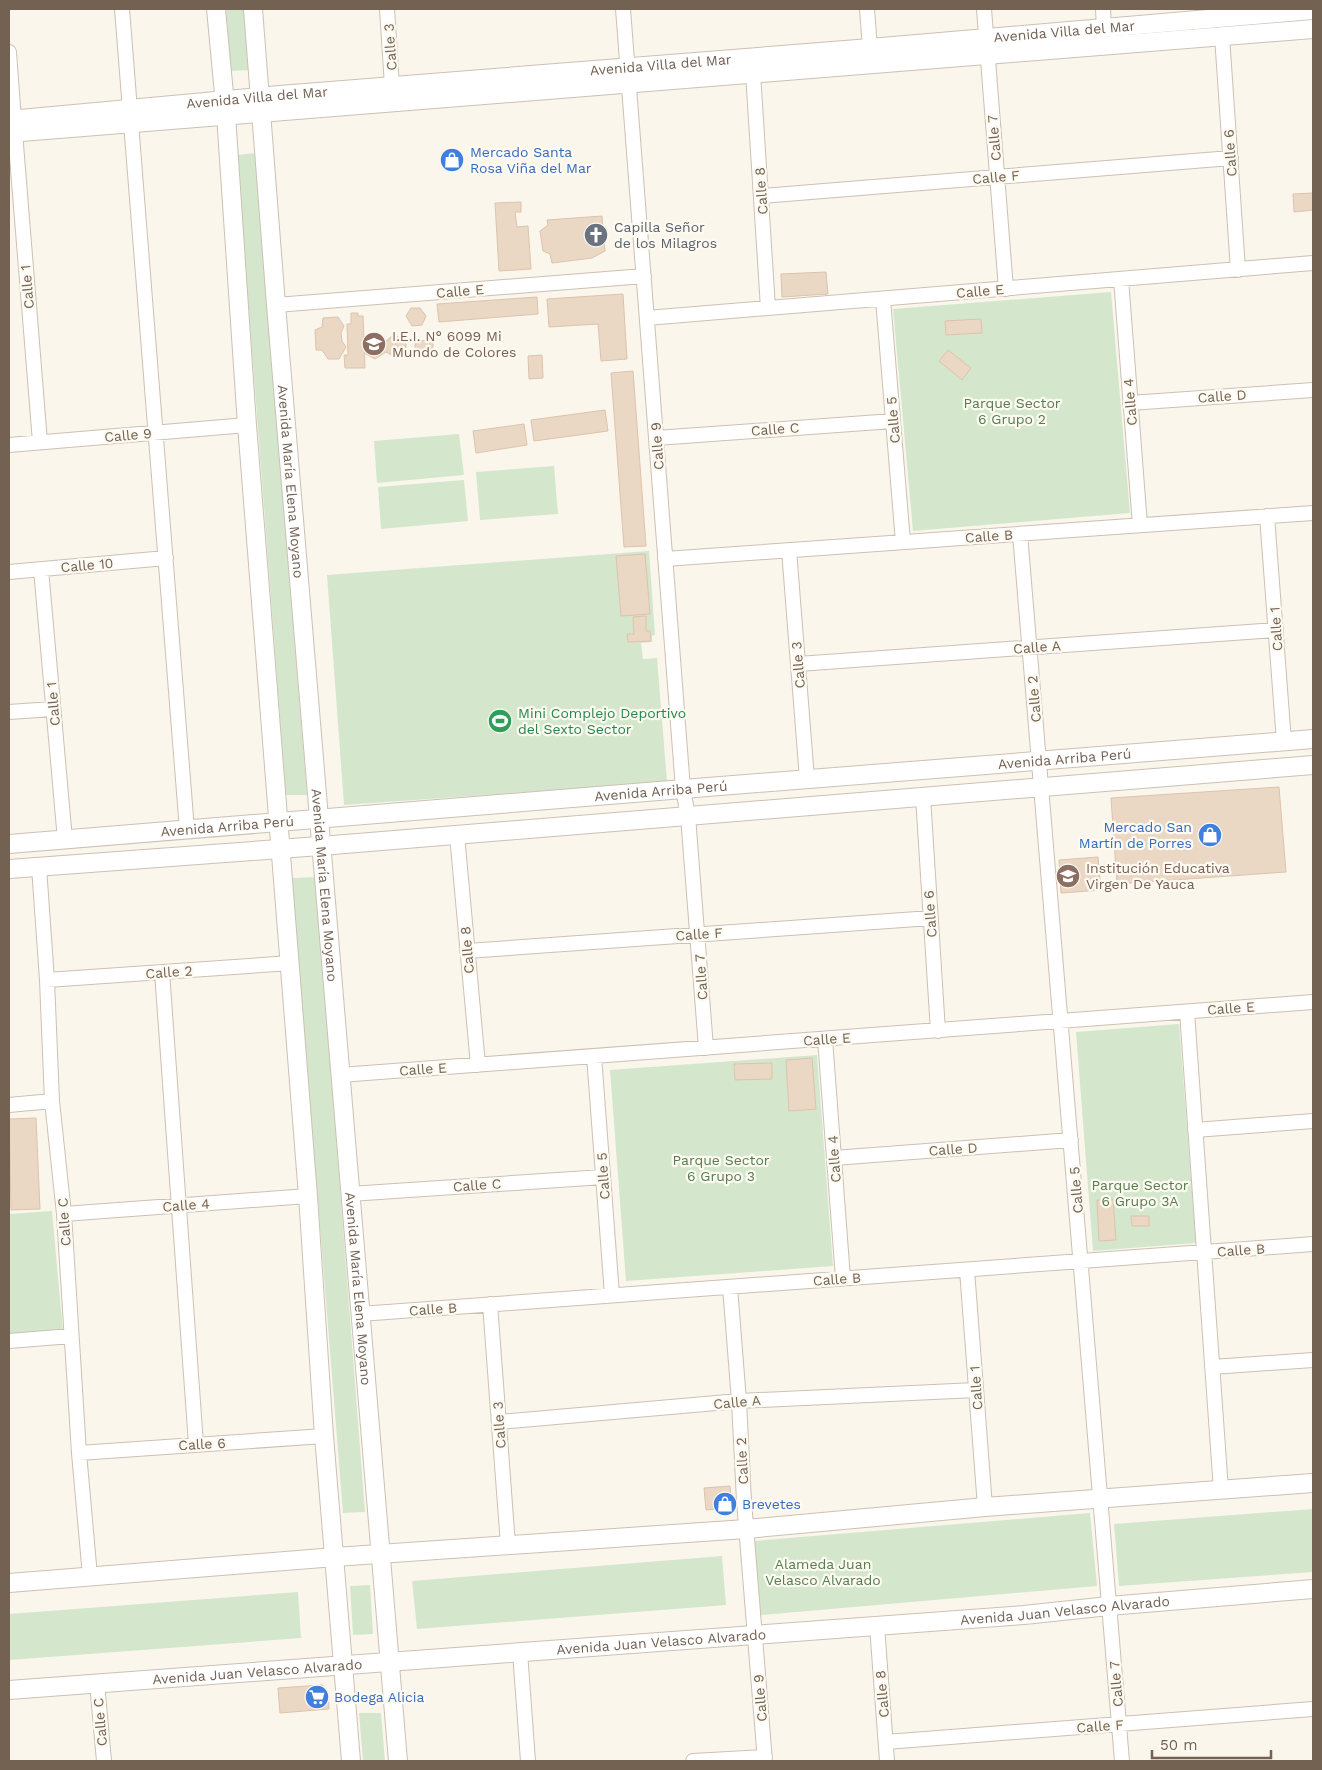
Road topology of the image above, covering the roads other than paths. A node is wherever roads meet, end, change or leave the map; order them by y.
1 (122, 9) edge
2 (216, 9) edge
3 (253, 9) edge
4 (387, 9) edge
5 (623, 9) edge
6 (867, 9) edge
7 (984, 9) edge
8 (1102, 9) edge
9 (1313, 10) edge
10 (1104, 27) junction
11 (1313, 29) edge
12 (1222, 36) junction
13 (987, 46) junction
14 (870, 48) junction
15 (9, 52) edge
16 (753, 74) junction
17 (628, 75) junction
18 (392, 86) junction
19 (261, 105) junction
20 (226, 108) junction
21 (131, 116) junction
22 (12, 126) edge
23 (1231, 158) junction
24 (997, 177) junction
25 (761, 196) junction
26 (1313, 263) edge
27 (1238, 270) junction
28 (644, 276) junction
29 (1121, 279) junction
30 (1006, 289) junction
31 (883, 299) junction
32 (276, 305) junction
33 (768, 308) junction
34 (647, 318) junction
35 (1313, 390) edge
36 (1130, 403) junction
37 (893, 421) junction
38 (247, 425) junction
39 (156, 433) junction
40 (656, 438) junction
41 (40, 442) junction
42 (9, 445) edge
43 (1313, 513) edge
44 (1267, 516) junction
45 (1140, 525) junction
46 (1020, 534) junction
47 (903, 542) junction
48 (789, 550) junction
49 (166, 558) junction
50 (665, 559) junction
51 (41, 569) junction
52 (9, 572) edge
53 (1276, 630) junction
54 (1029, 648) junction
55 (798, 664) junction
56 (53, 709) junction
57 (9, 712) edge
58 (1313, 739) edge
59 (1284, 742) junction
60 (1313, 765) edge
61 (1040, 775) junction
62 (807, 779) junction
63 (683, 789) junction
64 (923, 797) junction
65 (688, 816) junction
66 (319, 819) junction
67 (280, 822) junction
68 (187, 830) junction
69 (456, 835) junction
70 (65, 840) junction
71 (9, 844) edge
72 (322, 846) junction
73 (280, 848) junction
74 (39, 867) junction
75 (9, 869) edge
76 (931, 918) junction
77 (697, 934) junction
78 (467, 951) junction
79 (291, 963) junction
80 (162, 972) junction
81 (47, 980) junction
82 (1313, 1002) edge
83 (1187, 1012) junction
84 (1061, 1021) junction
85 (938, 1030) junction
86 (825, 1039) junction
87 (706, 1048) junction
88 (594, 1056) junction
89 (478, 1065) junction
90 (340, 1075) junction
91 (52, 1101) junction
92 (9, 1105) edge
93 (1313, 1121) edge
94 (1195, 1130) junction
95 (1071, 1140) junction
96 (834, 1158) junction
97 (604, 1177) junction
98 (350, 1194) junction
99 (308, 1196) junction
100 (180, 1206) junction
101 (64, 1214) junction
102 (1313, 1244) edge
103 (1204, 1252) junction
104 (1082, 1261) junction
105 (967, 1270) junction
106 (843, 1278) junction
107 (730, 1287) junction
108 (612, 1295) junction
109 (490, 1304) junction
110 (360, 1314) junction
111 (72, 1336) junction
112 (9, 1341) edge
113 (1313, 1360) edge
114 (1212, 1367) junction
115 (976, 1390) junction
116 (739, 1401) junction
117 (499, 1422) junction
118 (324, 1436) junction
119 (196, 1444) junction
120 (80, 1453) junction
121 (1313, 1483) edge
122 (1221, 1490) junction
123 (1101, 1499) junction
124 (985, 1507) junction
125 (746, 1529) junction
126 (508, 1545) junction
127 (381, 1554) junction
128 (335, 1557) junction
129 (90, 1576) junction
130 (9, 1583) edge
131 (1313, 1589) edge
132 (1109, 1606) junction
133 (876, 1626) junction
134 (754, 1635) junction
135 (520, 1652) junction
136 (390, 1662) junction
137 (344, 1666) junction
138 (97, 1684) junction
139 (9, 1690) edge
140 (1313, 1709) edge
141 (1119, 1724) junction
142 (886, 1742) junction
143 (765, 1759) edge
144 (104, 1761) edge
145 (351, 1761) edge
146 (398, 1761) edge
147 (528, 1761) edge
148 (693, 1761) edge
149 (887, 1761) edge
150 (1122, 1761) edge

1 - 21 street
2 - 20 street
3 - 19 street, Avenida María Elena Moyano
4 - 18 street, Calle 3
5 - 17 street
6 - 14 street
7 - 13 street
8 - 10 street
9 - 10 street, Avenida Villa del Mar
10 - 13 street, Avenida Villa del Mar
11 - 12 street, Avenida Villa del Mar
12 - 13 street, Avenida Villa del Mar
12 - 23 street, Calle 6
13 - 14 street, Avenida Villa del Mar
13 - 16 street, Avenida Villa del Mar
13 - 24 street, Calle 7
14 - 17 street, Avenida Villa del Mar
15 - 22 street, Calle 1
16 - 17 street, Avenida Villa del Mar
16 - 25 street, Calle 8
17 - 18 street, Avenida Villa del Mar
17 - 19 street, Avenida Villa del Mar
17 - 28 street, Calle 9
18 - 19 street, Avenida Villa del Mar
19 - 20 street, Avenida Villa del Mar
19 - 32 street, Avenida María Elena Moyano
20 - 21 street, Avenida Villa del Mar
20 - 38 street
21 - 22 street, Avenida Villa del Mar
21 - 39 street
22 - 41 street, Calle 1
23 - 24 street, Calle F
23 - 27 street, Calle 6
24 - 25 street, Calle F
24 - 30 street, Calle 7
25 - 33 street, Calle 8
26 - 27 street, Calle E
27 - 29 street, Calle E
28 - 32 street, Calle E
28 - 34 street, Calle 9
29 - 30 street, Calle E
29 - 36 street, Calle 4
30 - 31 street, Calle E
31 - 33 street, Calle E
31 - 37 street, Calle 5
32 - 66 street, Avenida María Elena Moyano
33 - 34 street, Calle E
34 - 40 street, Calle 9
35 - 36 street, Calle D
36 - 45 street, Calle 4
37 - 40 street, Calle C
37 - 47 street, Calle 5
38 - 39 street, Calle 9
38 - 67 street
39 - 41 street, Calle 9
39 - 49 street
40 - 50 street, Calle 9
41 - 42 street, Calle 9
43 - 44 street, Calle B
44 - 45 street, Calle B
44 - 53 street, Calle 1
45 - 46 street, Calle B
46 - 47 street, Calle B
46 - 54 street, Calle 2
47 - 48 street, Calle B
48 - 50 street, Calle B
48 - 55 street, Calle 3
49 - 51 street, Calle 10
49 - 68 street
50 - 63 street, Calle 9
51 - 52 street, Calle 10
51 - 56 street, Calle 1
53 - 54 street, Calle A
53 - 59 street, Calle 1
54 - 55 street, Calle A
54 - 61 street, Calle 2
55 - 62 street, Calle 3
56 - 57 street
56 - 70 street, Calle 1
58 - 59 street, Avenida Arriba Perú
59 - 61 street, Avenida Arriba Perú
60 - 61 street, Avenida Arriba Perú
61 - 62 street, Avenida Arriba Perú
61 - 64 street, Avenida Arriba Perú
61 - 84 street, Calle 5
62 - 63 street, Avenida Arriba Perú
63 - 65 street, Calle 9
63 - 66 street, Avenida Arriba Perú
64 - 65 street, Avenida Arriba Perú
64 - 76 street, Calle 6
65 - 69 street, Avenida Arriba Perú
65 - 77 street, Calle 7
66 - 67 street, Avenida Arriba Perú
66 - 72 street, Avenida María Elena Moyano
67 - 68 street, Avenida Arriba Perú
67 - 73 street
68 - 70 street, Avenida Arriba Perú
69 - 72 street, Avenida Arriba Perú
69 - 78 street, Calle 8
70 - 71 street, Avenida Arriba Perú
72 - 73 street, Avenida Arriba Perú
72 - 90 street, Avenida María Elena Moyano
73 - 74 street, Avenida Arriba Perú
73 - 79 street
74 - 75 street, Avenida Arriba Perú
74 - 81 street, Calle C
76 - 77 street, Calle F
76 - 85 street, Calle 6
77 - 78 street, Calle F
77 - 87 street, Calle 7
78 - 89 street, Calle 8
79 - 80 street, Calle 2
79 - 99 street
80 - 81 street, Calle 2
80 - 100 street
81 - 91 street, Calle C
82 - 83 street, Calle E
83 - 84 street, Calle E
83 - 94 street
84 - 85 street, Calle E
84 - 95 street, Calle 5
85 - 86 street, Calle E
86 - 87 street, Calle E
86 - 96 street, Calle 4
87 - 88 street, Calle E
88 - 89 street, Calle E
88 - 97 street, Calle 5
89 - 90 street, Calle E
90 - 98 street, Avenida María Elena Moyano
91 - 92 street
91 - 101 street, Calle C
93 - 94 street
94 - 103 street
95 - 96 street, Calle D
95 - 104 street, Calle 5
96 - 106 street, Calle 4
97 - 98 street, Calle C
97 - 108 street, Calle 5
98 - 110 street, Avenida María Elena Moyano
99 - 100 street, Calle 4
99 - 118 street
100 - 101 street, Calle 4
100 - 119 street
101 - 111 street, Calle C
102 - 103 street, Calle B
103 - 104 street, Calle B
103 - 114 street
104 - 105 street, Calle B
104 - 123 street, Calle 5
105 - 106 street, Calle B
105 - 115 street, Calle 1
106 - 107 street, Calle B
107 - 108 street, Calle B
107 - 116 street, Calle 2
108 - 109 street, Calle B
109 - 110 street, Calle B
109 - 117 street, Calle 3
110 - 127 street, Avenida María Elena Moyano
111 - 112 street
111 - 120 street, Calle C
113 - 114 street
114 - 122 street
115 - 116 street, Calle A
115 - 124 street, Calle 1
116 - 117 street, Calle A
116 - 125 street, Calle 2
117 - 126 street, Calle 3
118 - 119 street, Calle 6
118 - 128 street
119 - 120 street, Calle 6
120 - 129 street, Calle C
121 - 122 street
122 - 123 street
123 - 124 street
123 - 132 street, Calle 5
124 - 125 street
125 - 126 street
125 - 134 street, Calle 2
126 - 127 street
127 - 128 street
127 - 136 street, Avenida María Elena Moyano
128 - 129 street
128 - 137 street
129 - 130 street
131 - 132 street, Avenida Juan Velasco Alvarado
132 - 133 street, Avenida Juan Velasco Alvarado
132 - 141 street, Calle 7
133 - 134 street, Avenida Juan Velasco Alvarado
133 - 142 street, Calle 8
134 - 135 street, Avenida Juan Velasco Alvarado
134 - 143 street, Calle 9
135 - 136 street, Avenida Juan Velasco Alvarado
135 - 147 street
136 - 137 street, Avenida Juan Velasco Alvarado
136 - 146 street, Avenida María Elena Moyano
137 - 138 street, Avenida Juan Velasco Alvarado
137 - 145 street
138 - 139 street, Avenida Juan Velasco Alvarado
138 - 144 street, Calle C
140 - 141 street, Calle F
141 - 142 street, Calle F
141 - 150 street, Calle 7
142 - 149 street, Calle 8
143 - 148 street

